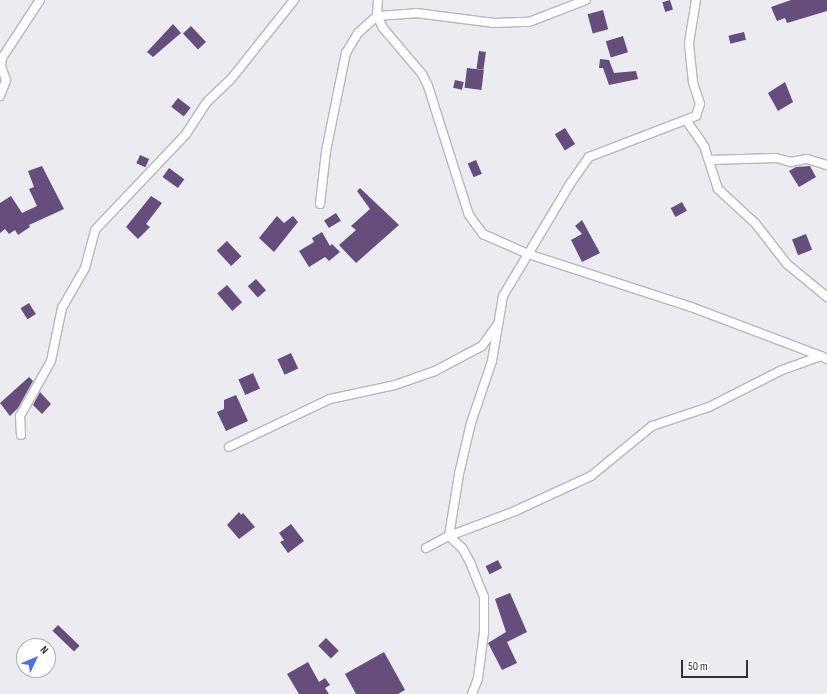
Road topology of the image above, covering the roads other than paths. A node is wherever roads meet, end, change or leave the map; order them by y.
1 (294, 0) edge
2 (378, 0) edge
3 (586, 0) edge
4 (696, 0) edge
5 (41, 1) edge
6 (377, 16) junction
7 (0, 96) edge
8 (686, 120) junction
9 (710, 160) junction
10 (827, 165) edge
11 (320, 204) dead end
12 (528, 254) junction
13 (827, 297) edge
14 (499, 323) junction
15 (824, 358) edge
16 (21, 435) dead end
17 (229, 447) dead end
18 (449, 536) junction
19 (426, 548) dead end
20 (472, 694) edge

1 - 16 street
2 - 6 street
3 - 6 street
4 - 8 street
5 - 7 street
6 - 11 street
6 - 12 street
8 - 9 street
8 - 12 street
9 - 10 street
9 - 13 street
12 - 14 street
12 - 15 street
14 - 17 street
14 - 18 street
15 - 18 street
18 - 19 street
18 - 20 street

